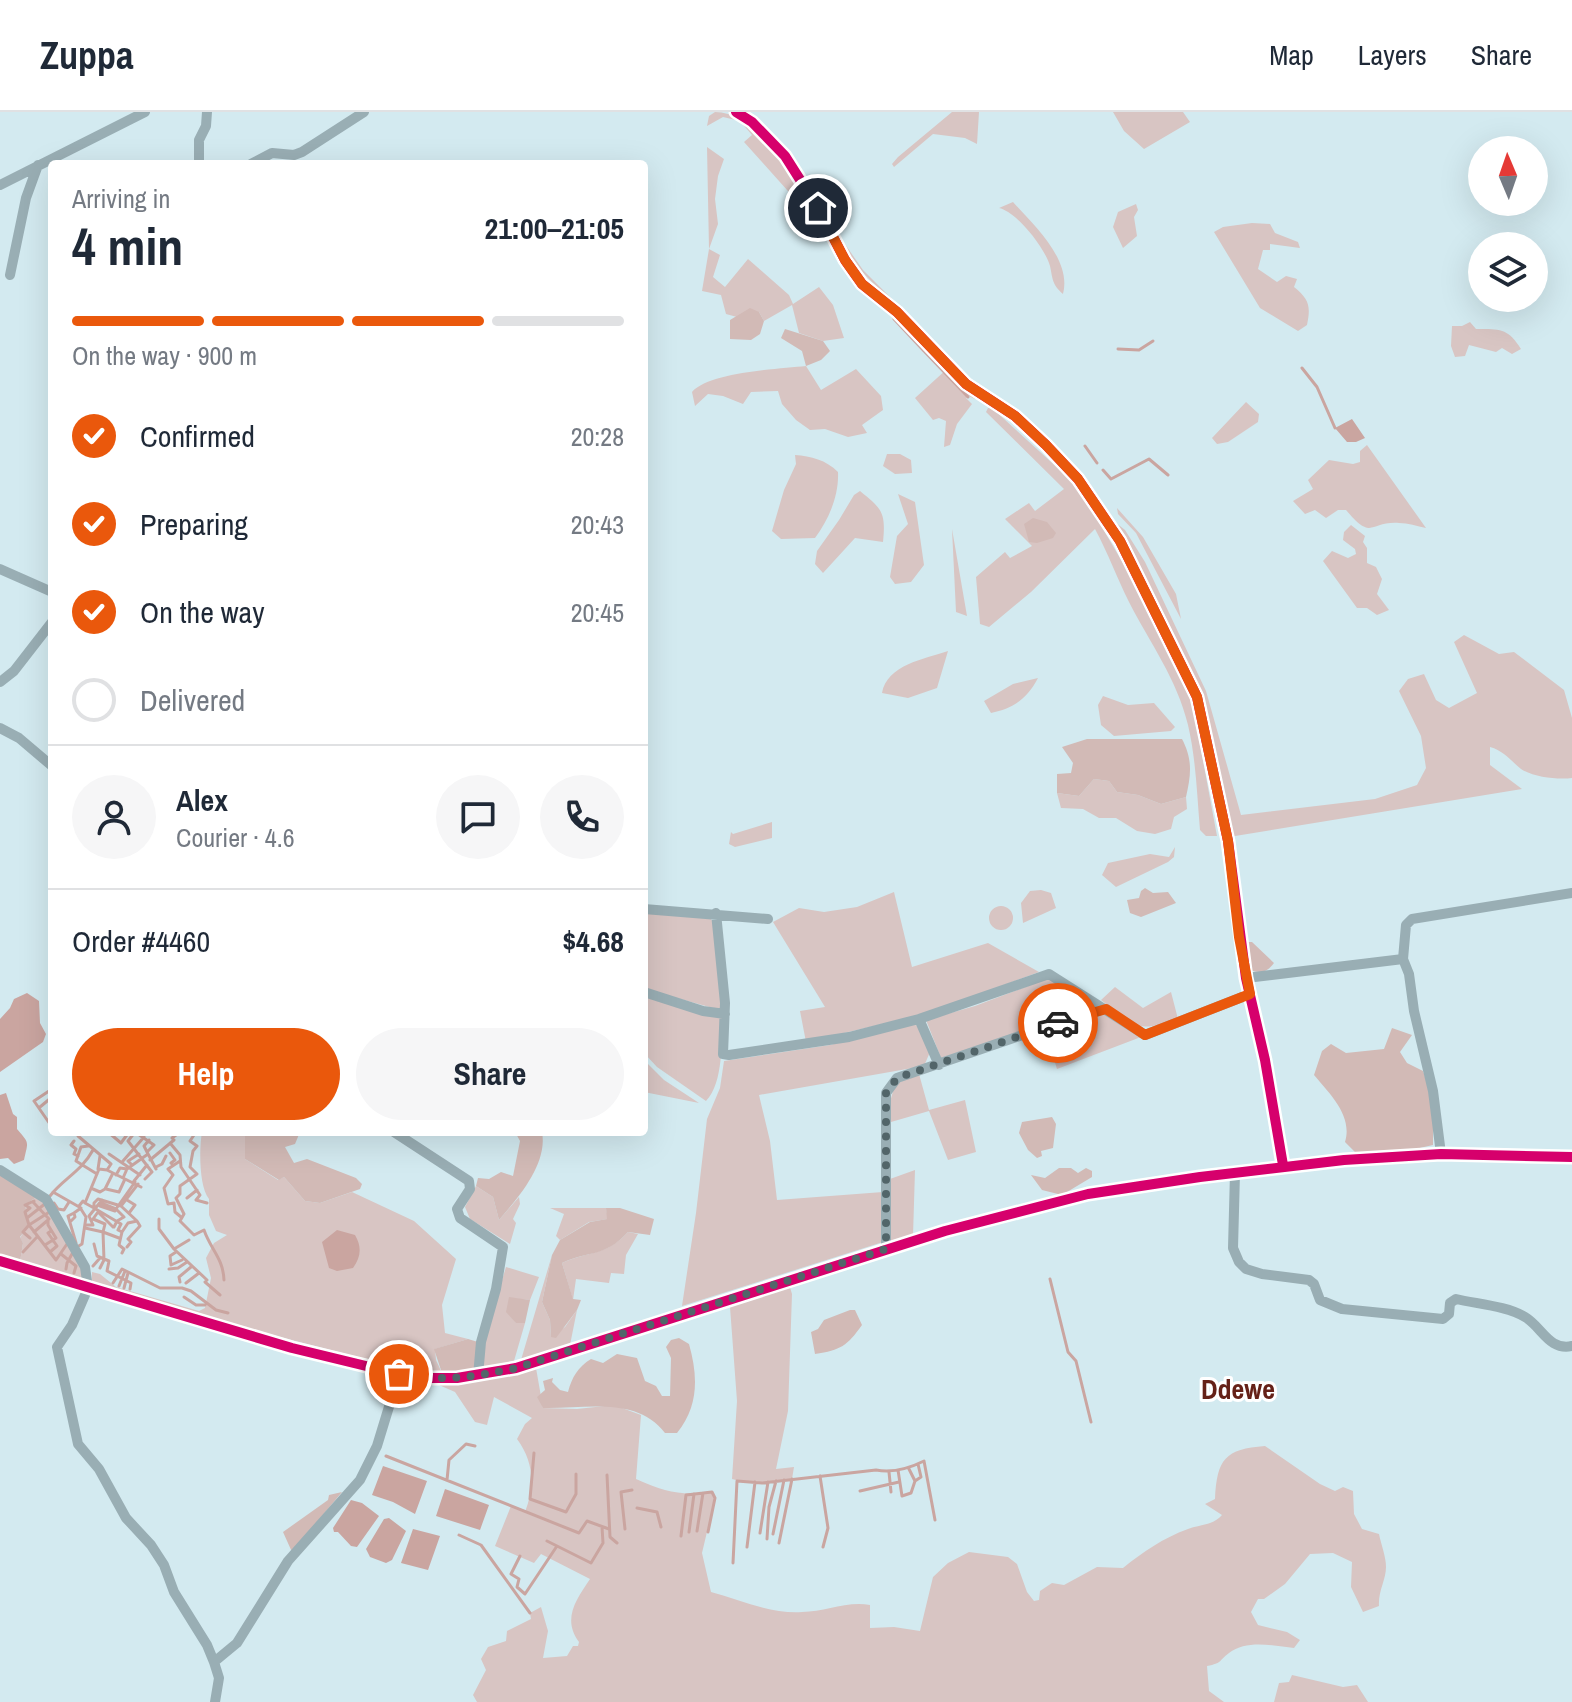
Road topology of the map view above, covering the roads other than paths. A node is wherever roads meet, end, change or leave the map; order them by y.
1 (145, 112) edge
2 (207, 112) edge
3 (364, 112) edge
4 (736, 112) edge
5 (294, 155) junction
6 (48, 160) edge
7 (48, 160) edge
8 (199, 160) edge
9 (259, 160) edge
10 (288, 160) edge
11 (38, 165) junction
12 (0, 177) edge
13 (15, 177) junction
14 (0, 185) edge
15 (10, 275) dead end
16 (0, 569) edge
17 (48, 590) edge
18 (48, 627) edge
19 (0, 682) edge
20 (0, 728) edge
21 (48, 763) edge
22 (1572, 893) edge
23 (648, 909) edge
24 (716, 913) junction
25 (768, 919) dead end
26 (1403, 959) junction
27 (1246, 978) junction
28 (648, 993) edge
29 (1250, 994) junction
30 (1106, 1009) junction
31 (725, 1014) junction
32 (919, 1019) junction
33 (939, 1065) junction
34 (400, 1136) edge
35 (1441, 1154) junction
36 (1572, 1157) edge
37 (1283, 1165) junction
38 (0, 1170) edge
39 (1235, 1173) junction
40 (886, 1249) junction
41 (0, 1261) edge
42 (88, 1288) junction
43 (1572, 1346) edge
44 (399, 1374) junction
45 (478, 1376) junction
46 (214, 1662) junction
47 (215, 1702) edge

1 - 7 street
2 - 8 street
3 - 5 street
4 - 27 street
5 - 9 street
5 - 10 street
6 - 11 street
11 - 13 street
11 - 15 street
12 - 13 street
13 - 14 street
16 - 17 street
18 - 19 street
20 - 21 street
22 - 26 street
23 - 24 street
24 - 25 street
24 - 31 street
26 - 27 street
26 - 35 street
27 - 29 street
28 - 31 street
29 - 30 street
29 - 37 street
30 - 32 street
30 - 33 street
31 - 32 street
32 - 33 street
33 - 40 street
34 - 45 street
35 - 36 street
35 - 37 street
37 - 39 street
38 - 42 street
39 - 40 street
39 - 43 street
40 - 45 street
41 - 42 street
42 - 44 street
42 - 46 street
44 - 45 street
44 - 46 street
46 - 47 street

